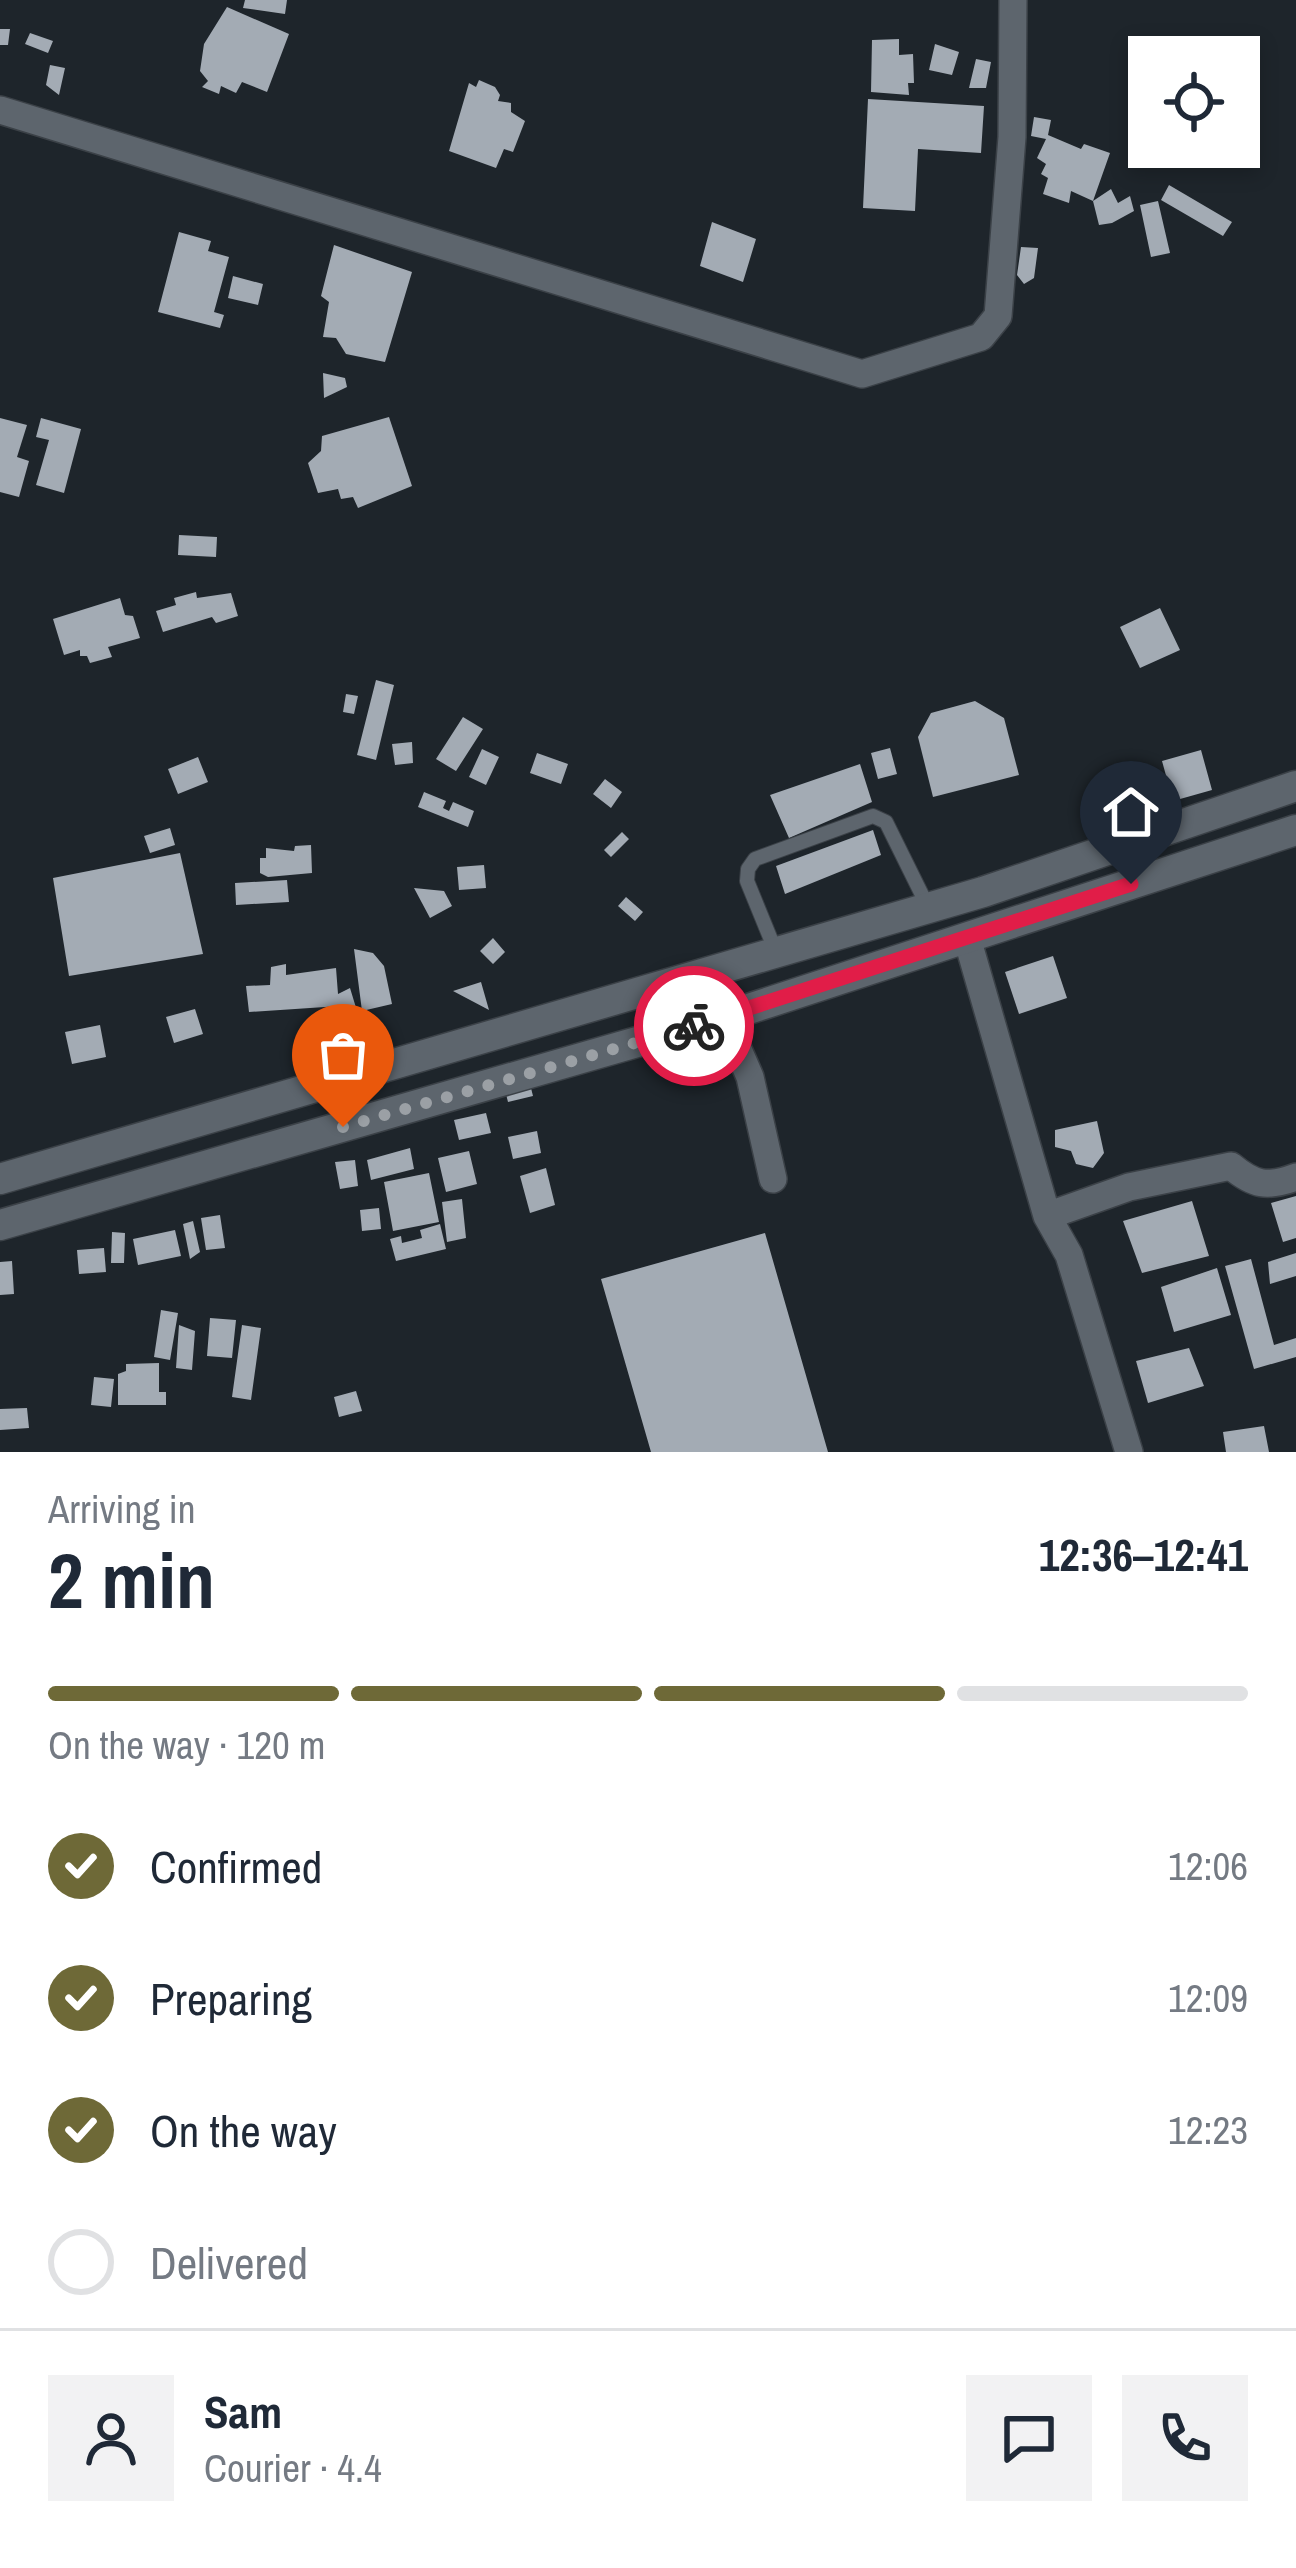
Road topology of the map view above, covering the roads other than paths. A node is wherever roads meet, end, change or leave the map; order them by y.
1 (1013, 0) edge
2 (0, 110) edge
3 (1296, 786) edge
4 (1296, 830) edge
5 (929, 908) junction
6 (967, 938) junction
7 (776, 952) junction
8 (724, 1017) junction
9 (206, 1119) junction
10 (215, 1163) junction
11 (1296, 1178) edge
12 (0, 1179) edge
13 (773, 1179) dead end
14 (1047, 1216) junction
15 (0, 1225) edge
16 (1129, 1452) edge

1 - 2 street
3 - 5 street
4 - 6 street
5 - 7 street
5 - 7 lane
6 - 8 street
6 - 14 street
7 - 9 street
8 - 10 street
8 - 13 street
9 - 10 street
9 - 12 street
10 - 15 street
11 - 14 street
14 - 16 street

